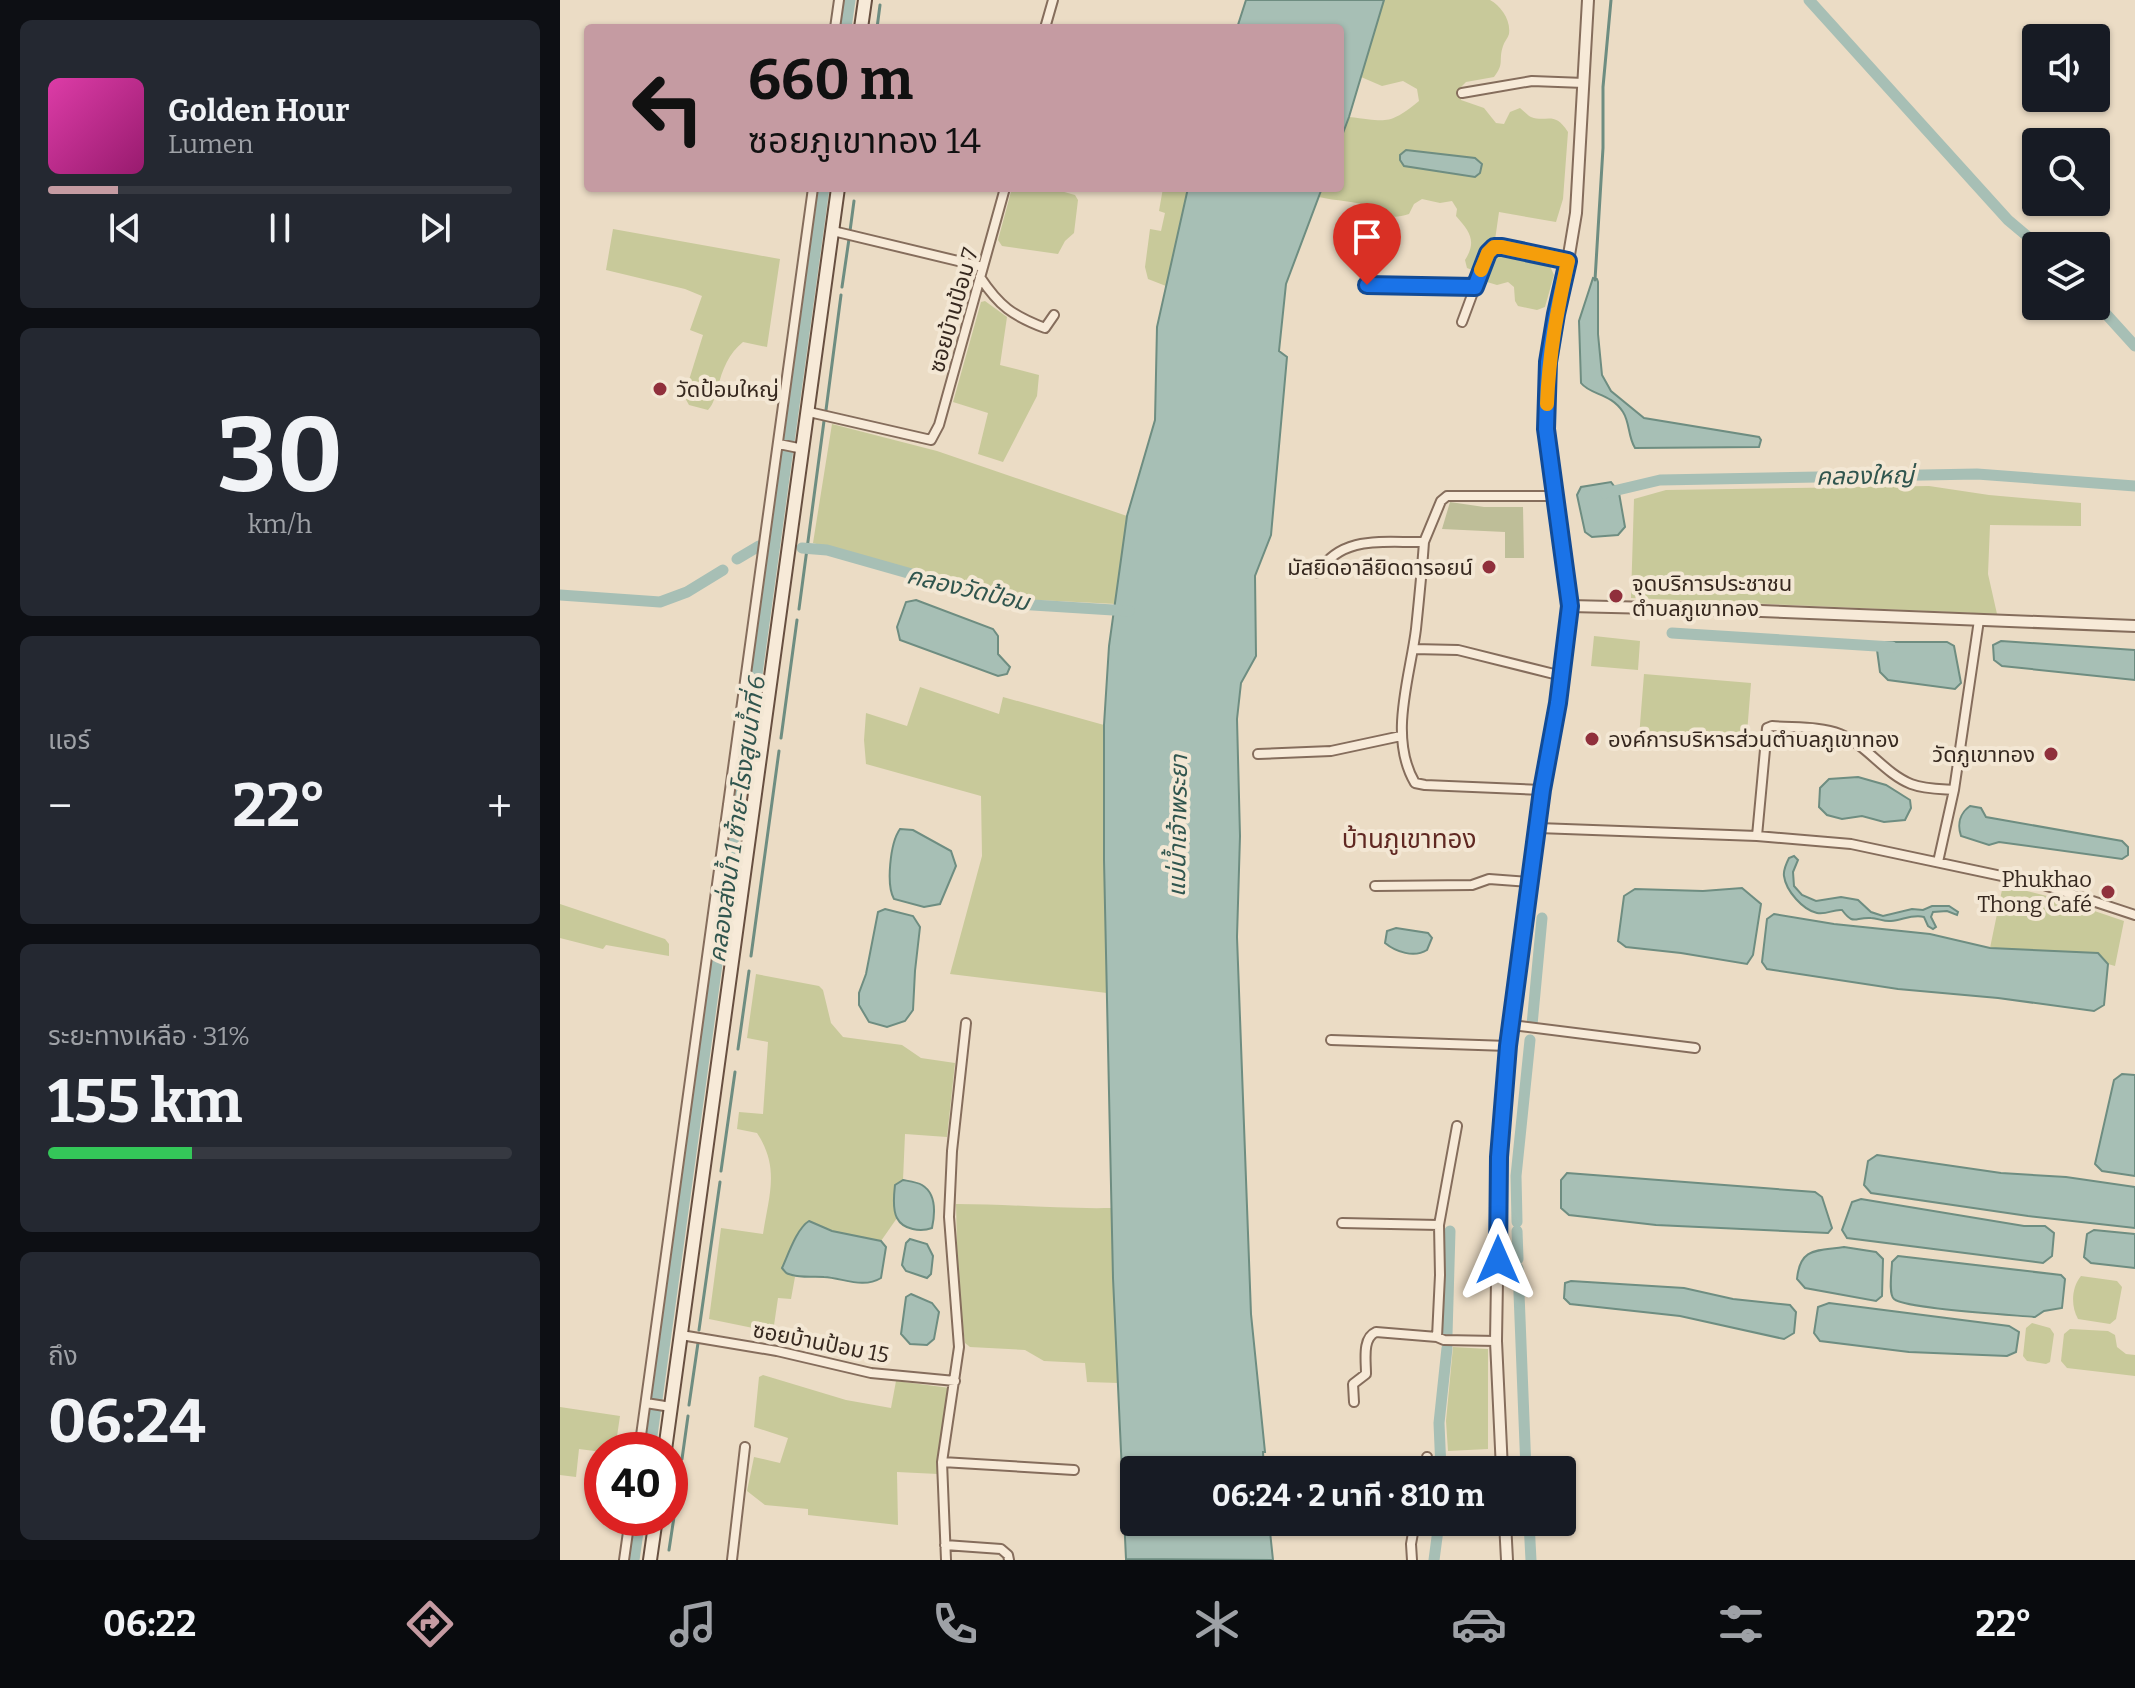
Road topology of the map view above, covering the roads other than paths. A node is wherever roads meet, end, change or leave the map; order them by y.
1 (839, 0) edge
2 (865, 0) edge
3 (1053, 0) edge
4 (1588, 0) edge
5 (836, 24) edge
6 (862, 24) edge
7 (1046, 24) edge
8 (1584, 83) junction
9 (1462, 93) dead end
10 (813, 192) edge
11 (838, 192) edge
12 (1004, 192) edge
13 (833, 231) junction
14 (1568, 261) junction
15 (983, 267) junction
16 (980, 277) junction
17 (1367, 285) dead end
18 (1475, 287) junction
19 (1054, 315) dead end
20 (1462, 322) dead end
21 (809, 412) junction
22 (781, 445) junction
23 (800, 448) junction
24 (1556, 496) junction
25 (1424, 542) junction
26 (1318, 573) dead end
27 (1570, 606) junction
28 (1979, 620) junction
29 (2135, 626) edge
30 (1413, 649) junction
31 (1562, 676) junction
32 (1401, 736) junction
33 (1258, 754) dead end
34 (1542, 790) junction
35 (1954, 790) junction
36 (730, 804) junction
37 (750, 808) junction
38 (1538, 828) junction
39 (1757, 836) junction
40 (1938, 862) junction
41 (1529, 882) junction
42 (1375, 886) dead end
43 (2135, 915) edge
44 (966, 1023) dead end
45 (1512, 1025) junction
46 (1331, 1040) dead end
47 (1508, 1046) junction
48 (1695, 1048) dead end
49 (1457, 1126) dead end
50 (1342, 1223) dead end
51 (1439, 1225) junction
52 (681, 1335) junction
53 (1437, 1337) junction
54 (1496, 1341) junction
55 (955, 1381) junction
56 (1354, 1402) dead end
57 (649, 1403) junction
58 (667, 1406) junction
59 (643, 1432) edge
60 (666, 1432) edge
61 (745, 1447) dead end
62 (1501, 1456) edge
63 (942, 1462) junction
64 (1074, 1470) dead end
65 (627, 1536) edge
66 (653, 1536) edge
67 (1412, 1536) edge
68 (1506, 1536) edge
69 (945, 1545) junction
70 (624, 1560) edge
71 (650, 1560) edge
72 (732, 1560) edge
73 (946, 1560) edge
74 (1009, 1560) edge
75 (1412, 1560) edge
76 (1507, 1560) edge

1 - 5 street
2 - 6 main road
3 - 7 street
4 - 8 street
8 - 9 street
8 - 14 street
10 - 22 street
11 - 13 main road
12 - 15 street, ซอยบ้านป้อม 7
13 - 15 street
13 - 21 main road
14 - 18 street
14 - 24 street
15 - 16 street, ซอยบ้านป้อม 7
16 - 19 street
16 - 21 street, ซอยบ้านป้อม 7
17 - 18 street
18 - 20 street
21 - 23 main road
22 - 23 street
22 - 36 street
23 - 37 main road
24 - 25 street
24 - 27 street
25 - 26 street
25 - 30 street
27 - 28 street
27 - 31 street
28 - 29 street
28 - 35 street
30 - 31 street
30 - 32 street
31 - 34 street
32 - 33 street
32 - 34 street
34 - 38 street
35 - 39 street
35 - 40 street
36 - 37 street
36 - 57 street
37 - 52 main road
38 - 39 street
38 - 41 street
39 - 40 street
40 - 43 street
41 - 42 street
41 - 45 street
44 - 55 street
45 - 47 street
45 - 48 street
46 - 47 street
47 - 54 street
49 - 51 street
50 - 51 street
51 - 53 street
52 - 55 street, ซอยบ้านป้อม 15
52 - 58 main road
53 - 54 street
53 - 56 street
54 - 62 street
55 - 63 street
57 - 58 street
57 - 59 street
58 - 60 main road
61 - 72 street
63 - 64 street
63 - 69 street
65 - 70 street
66 - 71 main road
67 - 75 street
68 - 76 street
69 - 73 street
69 - 74 street

